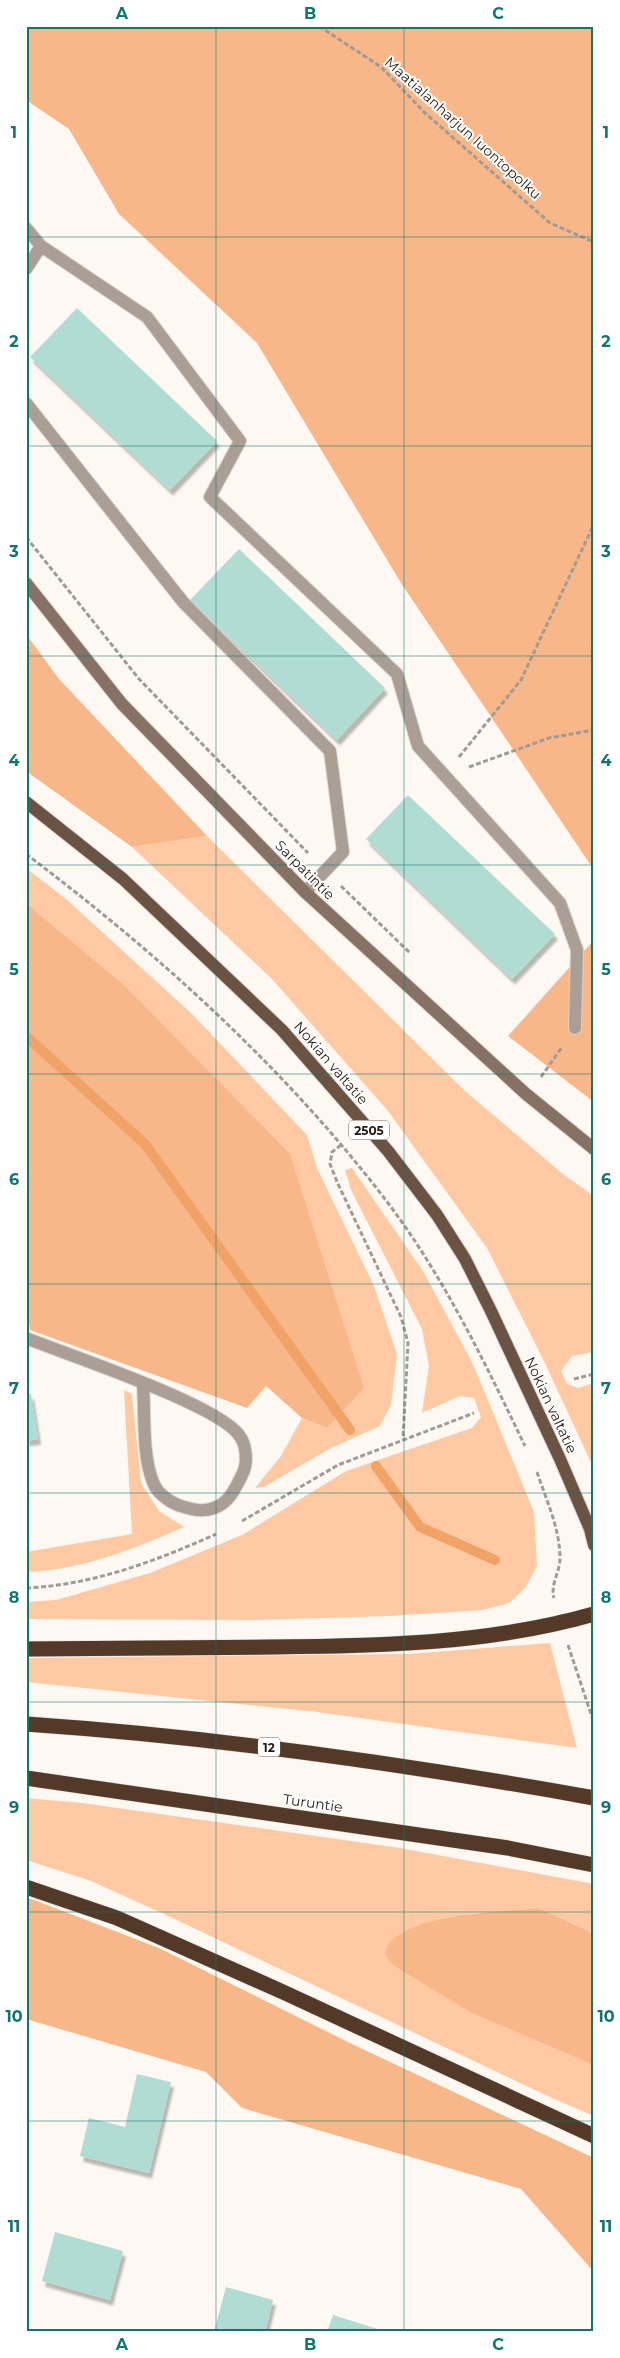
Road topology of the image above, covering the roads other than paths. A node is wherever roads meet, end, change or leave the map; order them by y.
1 (26, 228) edge
2 (41, 246) junction
3 (26, 269) edge
4 (26, 403) edge
5 (26, 583) edge
6 (26, 802) edge
7 (305, 892) junction
8 (575, 1028) road end
9 (594, 1149) edge
10 (26, 1338) edge
11 (143, 1384) junction
12 (594, 1545) edge
13 (594, 1614) edge
14 (26, 1649) edge
15 (26, 1724) edge
16 (26, 1778) edge
17 (594, 1798) edge
18 (594, 1865) edge
19 (26, 1887) edge
20 (594, 2136) edge

1 - 2 street
2 - 3 street
2 - 8 street
4 - 7 street
5 - 7 main road, Sarpatintie
6 - 12 main road, Nokian valtatie / 2505
7 - 9 main road, Sarpatintie
10 - 11 street
11 - 11 street
13 - 14 highway
15 - 17 highway, 12
16 - 18 highway, Turuntie
19 - 20 highway

